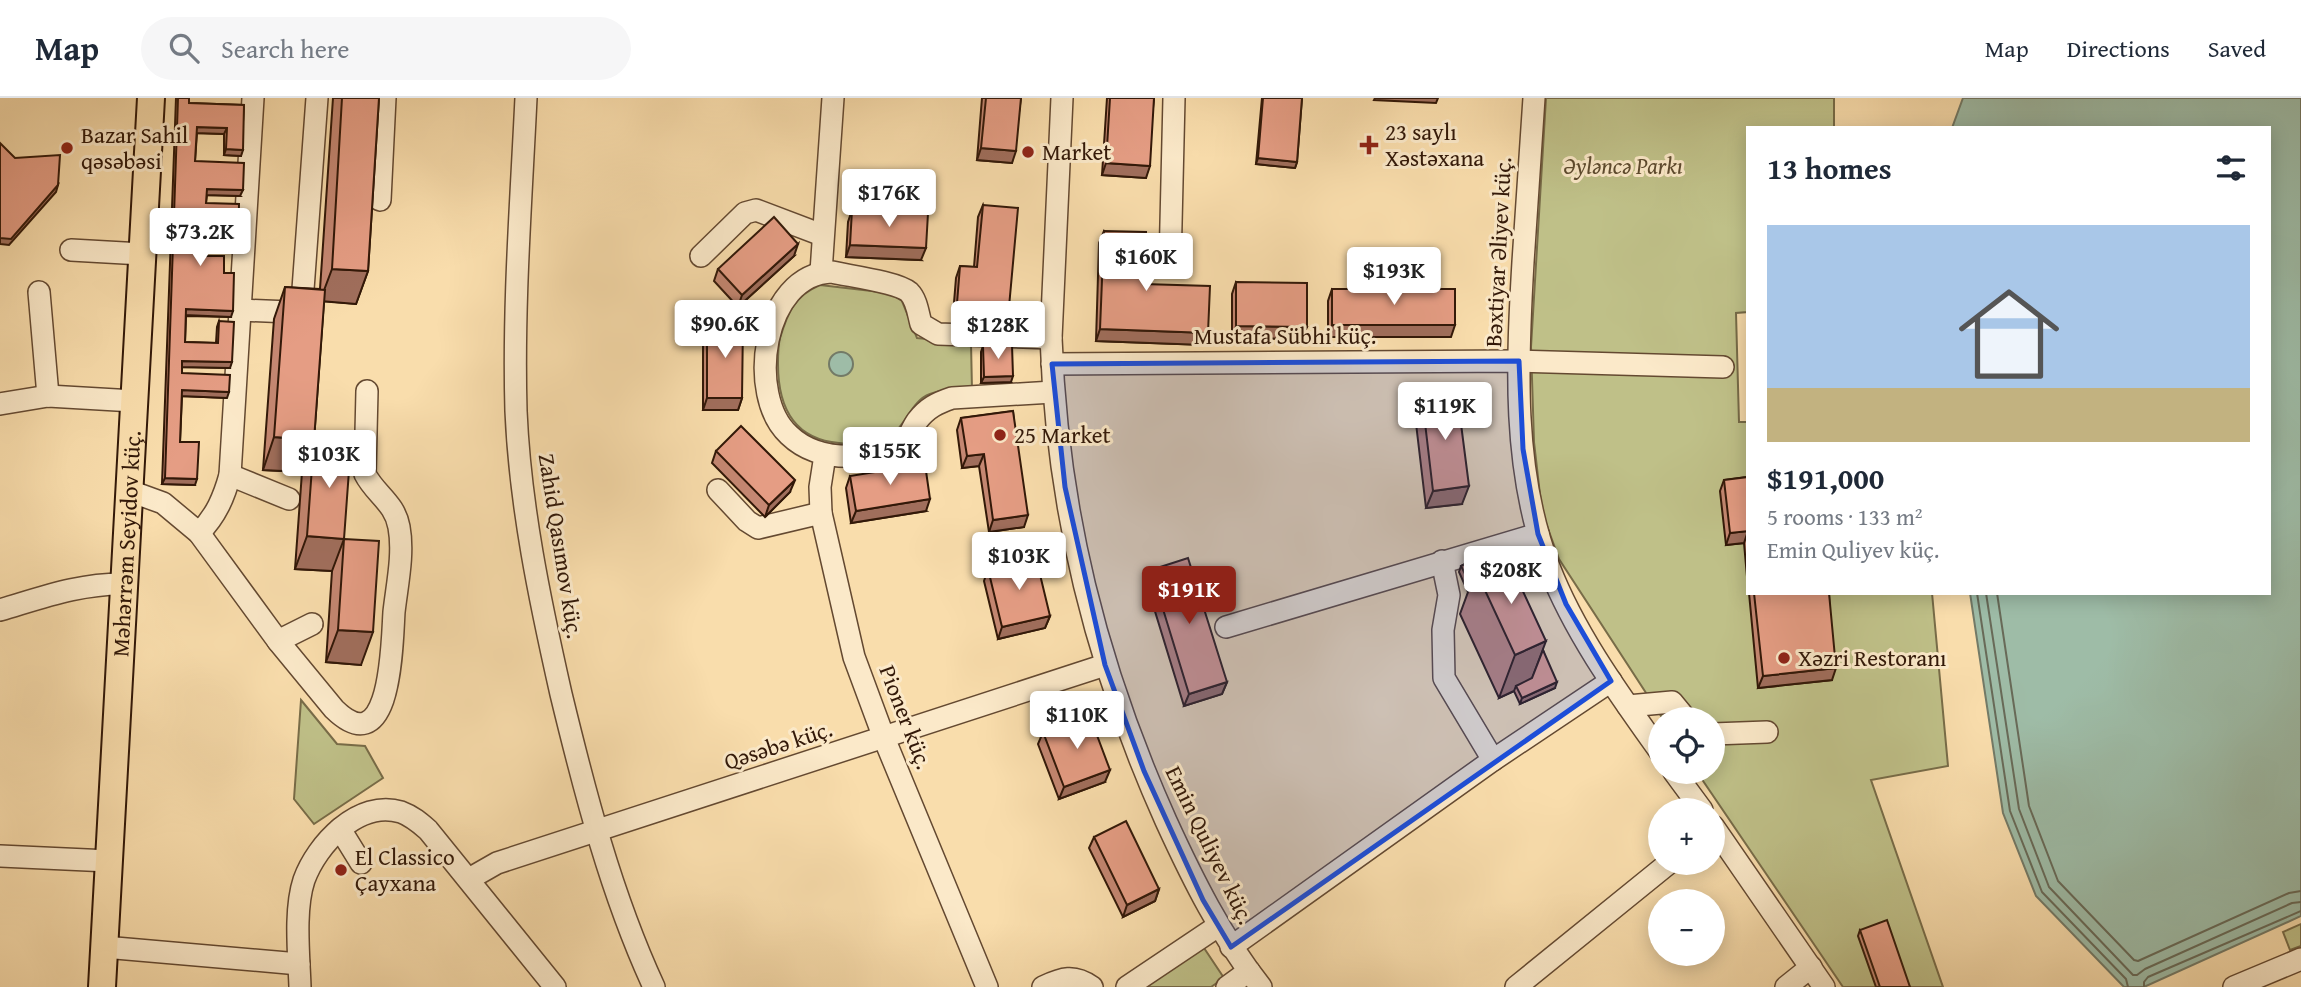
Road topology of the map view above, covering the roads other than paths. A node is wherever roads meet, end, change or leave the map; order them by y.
1 (151, 98) edge
2 (253, 98) edge
3 (317, 98) edge
4 (385, 98) edge
5 (526, 98) edge
6 (833, 98) edge
7 (1062, 98) edge
8 (1174, 98) edge
9 (1534, 98) edge
10 (380, 200) dead end
11 (822, 235) junction
12 (71, 250) dead end
13 (142, 254) junction
14 (701, 256) dead end
15 (1170, 265) dead end
16 (821, 272) junction
17 (39, 292) dead end
18 (240, 310) junction
19 (1051, 338) junction
20 (1519, 361) junction
21 (1052, 363) junction
22 (1723, 367) dead end
23 (367, 391) dead end
24 (1053, 391) junction
25 (48, 396) junction
26 (134, 401) junction
27 (0, 404) edge
28 (825, 455) junction
29 (230, 475) junction
30 (718, 490) dead end
31 (130, 491) junction
32 (289, 499) dead end
33 (821, 513) junction
34 (199, 533) junction
35 (1538, 534) junction
36 (1442, 561) junction
37 (125, 584) junction
38 (0, 610) edge
39 (312, 624) dead end
40 (1226, 627) dead end
41 (278, 641) junction
42 (1105, 664) junction
43 (1611, 681) junction
44 (1628, 706) junction
45 (1676, 707) edge
46 (1768, 732) dead end
47 (1648, 734) edge
48 (1725, 734) edge
49 (884, 738) junction
50 (1493, 760) junction
51 (340, 829) junction
52 (598, 830) junction
53 (1725, 844) edge
54 (0, 856) edge
55 (109, 861) junction
56 (361, 863) dead end
57 (1654, 875) edge
58 (469, 879) junction
59 (1218, 926) junction
60 (104, 947) junction
61 (1231, 947) junction
62 (2301, 959) edge
63 (299, 964) junction
64 (1811, 967) junction
65 (1255, 979) edge
66 (102, 987) edge
67 (300, 987) edge
68 (555, 987) edge
69 (654, 987) edge
70 (987, 987) edge
71 (1043, 987) edge
72 (1092, 987) edge
73 (1127, 987) edge
74 (1227, 987) edge
75 (1516, 987) edge
76 (1786, 987) edge
77 (1824, 987) edge
78 (2234, 987) edge

1 - 13 main road, Məhərrəm Seyidov küç.
2 - 18 street
3 - 18 street
4 - 10 street
5 - 52 street, Zahid Qasımov küç.
6 - 11 street
7 - 19 street, Emin Quliyev küç.
8 - 15 street
9 - 20 street, Bəxtiyar Əliyev küç.
11 - 14 street
11 - 16 street
12 - 13 street
13 - 26 main road, Məhərrəm Seyidov küç.
16 - 19 street
16 - 28 street
17 - 25 street
18 - 29 street
19 - 21 street, Emin Quliyev küç.
20 - 21 street, Mustafa Sübhi küç.
20 - 22 street, Mustafa Sübhi küç.
20 - 35 street, Bəxtiyar Əliyev küç.
21 - 24 street, Emin Quliyev küç.
23 - 41 street
24 - 28 street
24 - 42 street, Emin Quliyev küç.
25 - 26 street
25 - 27 street
26 - 31 main road, Məhərrəm Seyidov küç.
28 - 33 street, Pioner küç.
29 - 32 street
29 - 34 street
30 - 33 street
31 - 34 street
31 - 37 main road, Məhərrəm Seyidov küç.
33 - 49 street, Pioner küç.
34 - 41 street
35 - 36 street
35 - 43 street, Bəxtiyar Əliyev küç.
36 - 40 street
36 - 50 street
37 - 38 street
37 - 55 main road, Məhərrəm Seyidov küç.
39 - 41 street
42 - 49 street, Qəsəbə küç.
42 - 59 street, Emin Quliyev küç.
43 - 44 street, Bəxtiyar Əliyev küç.
43 - 50 street
44 - 45 street
44 - 47 street, Bəxtiyar Əliyev küç.
46 - 48 street
49 - 52 street, Qəsəbə küç.
49 - 70 street, Pioner küç.
50 - 61 street
51 - 56 street
51 - 58 street
51 - 63 street
52 - 58 street, Qəsəbə küç.
52 - 69 street, Zahid Qasımov küç.
53 - 64 street
54 - 55 street
55 - 60 main road, Məhərrəm Seyidov küç.
57 - 75 street
58 - 68 street
59 - 61 street, Emin Quliyev küç.
59 - 73 street
60 - 63 street
60 - 66 main road, Məhərrəm Seyidov küç.
61 - 65 street, Emin Quliyev küç.
62 - 78 street
63 - 67 street
64 - 76 street
64 - 77 street
65 - 74 street
71 - 72 street

